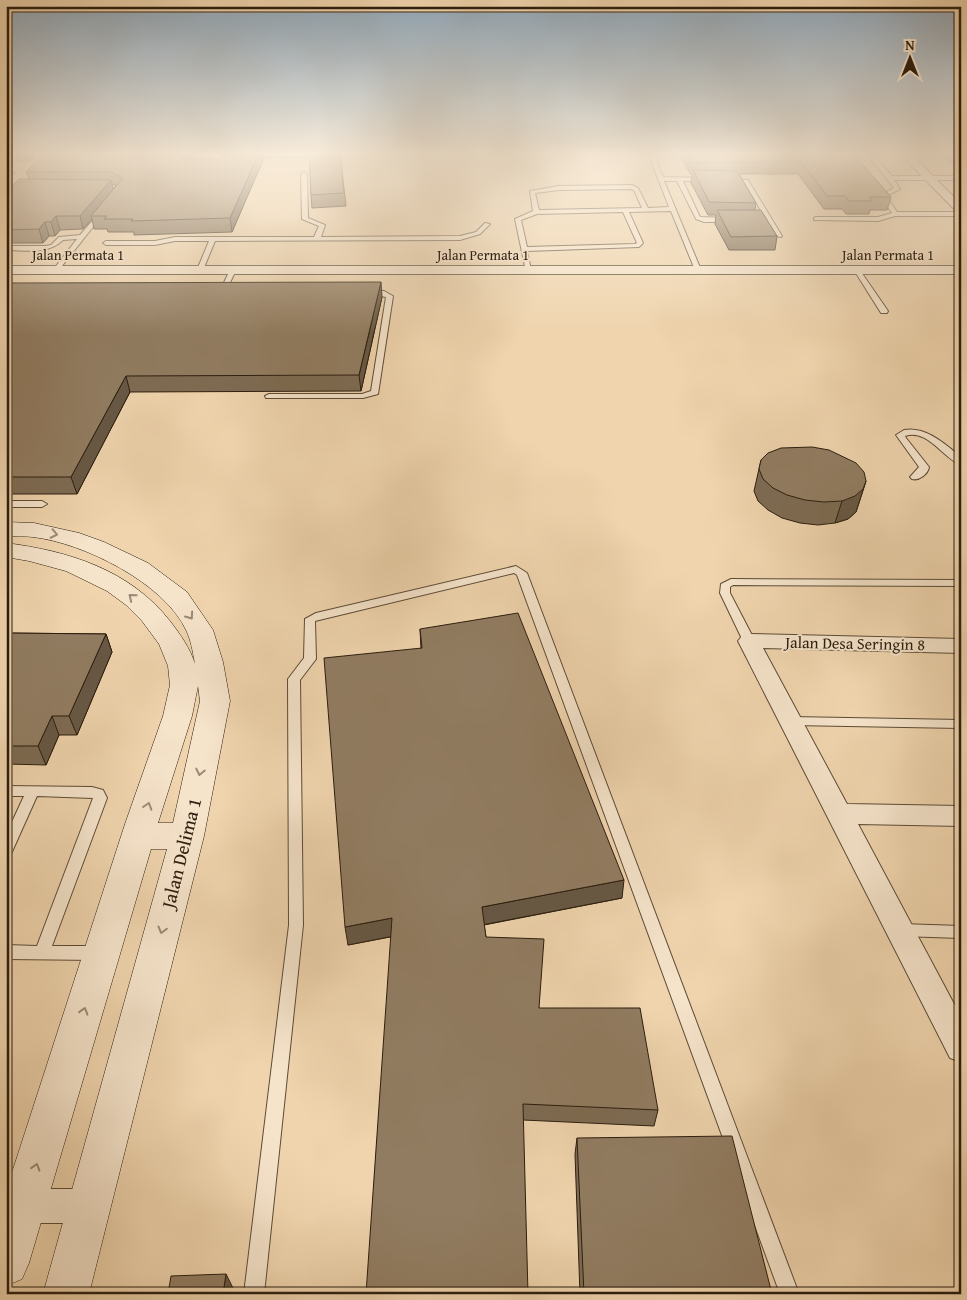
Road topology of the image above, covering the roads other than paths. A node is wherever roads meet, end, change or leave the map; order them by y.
1 (102, 214) edge
2 (305, 214) edge
3 (532, 214) edge
4 (627, 214) edge
5 (674, 214) edge
6 (696, 214) edge
7 (766, 214) edge
8 (894, 214) joint
9 (905, 214) edge
10 (816, 219) dead end
11 (742, 220) edge
12 (760, 220) edge
13 (770, 220) junction
14 (487, 224) dead end
15 (779, 236) edge
16 (83, 237) junction
17 (214, 238) junction
18 (317, 238) junction
19 (106, 243) dead end
20 (6, 248) edge
21 (524, 249) junction
22 (6, 270) edge
23 (56, 270) junction
24 (200, 270) junction
25 (233, 270) junction
26 (528, 270) junction
27 (698, 270) junction
28 (858, 270) junction
29 (961, 270) edge
30 (213, 292) edge
31 (362, 292) edge
32 (222, 293) junction
33 (232, 293) edge
34 (884, 311) dead end
35 (270, 396) dead end
36 (961, 462) edge
37 (915, 477) dead end
38 (6, 504) edge
39 (42, 504) dead end
40 (6, 528) edge
41 (6, 550) edge
42 (961, 583) edge
43 (749, 641) junction
44 (961, 646) edge
45 (791, 720) junction
46 (961, 724) edge
47 (6, 791) edge
48 (33, 791) junction
49 (839, 814) junction
50 (961, 816) edge
51 (138, 836) junction
52 (187, 836) junction
53 (6, 850) edge
54 (901, 930) junction
55 (961, 932) edge
56 (6, 952) edge
57 (42, 952) junction
58 (102, 953) junction
59 (961, 1048) edge
60 (15, 1206) edge
61 (89, 1206) junction
62 (6, 1263) edge
63 (66, 1294) edge
64 (254, 1294) edge
65 (790, 1294) edge

1 - 16 lane
2 - 18 lane
3 - 21 lane
4 - 21 lane
5 - 27 lane
6 - 11 lane
7 - 13 lane
8 - 9 lane
8 - 10 lane
12 - 13 lane
13 - 15 lane
14 - 18 lane
16 - 20 lane
16 - 23 lane
17 - 18 lane
17 - 19 lane
17 - 24 lane
21 - 26 lane
22 - 23 street, Jalan Permata 1
23 - 24 street, Jalan Permata 1
24 - 25 street, Jalan Permata 1
25 - 26 street, Jalan Permata 1
25 - 32 lane
26 - 27 street, Jalan Permata 1
27 - 28 street, Jalan Permata 1
28 - 29 street, Jalan Permata 1
28 - 34 lane
30 - 32 lane
31 - 35 lane
32 - 33 lane
36 - 37 lane
38 - 39 lane
40 -> 52 street, Jalan Delima 1
51 -> 41 street
42 - 43 lane
43 - 44 street, Jalan Desa Seringin 8
43 - 45 street
45 - 46 lane
45 - 49 street
47 - 48 lane
48 - 53 lane
48 - 57 lane
49 - 50 street
49 - 54 street
51 - 52 street
51 - 58 street
52 -> 61 street, Jalan Delima 1
54 - 55 lane
54 - 59 street
56 - 57 lane
57 - 58 lane
60 -> 58 street
60 - 61 street
60 - 62 street
61 - 63 street, Jalan Delima 1
64 - 65 lane

